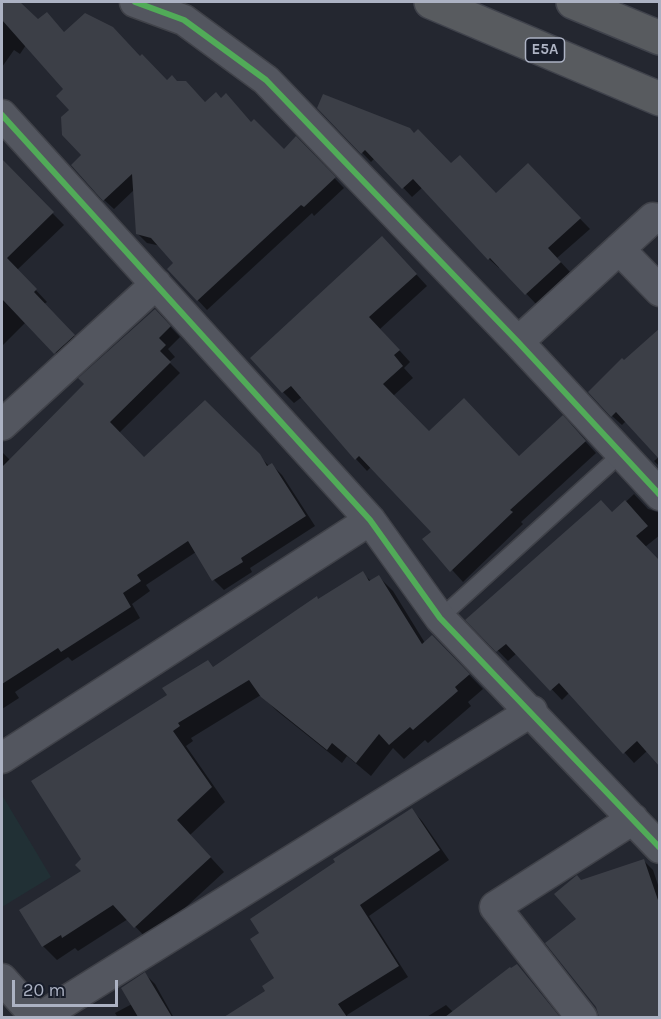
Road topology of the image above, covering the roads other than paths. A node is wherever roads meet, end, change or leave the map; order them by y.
1 (135, 2) edge
2 (431, 2) edge
3 (573, 2) edge
4 (660, 38) edge
5 (660, 99) edge
6 (4, 123) edge
7 (660, 219) edge
8 (619, 249) junction
9 (156, 284) junction
10 (660, 291) edge
11 (518, 342) junction
12 (2, 425) edge
13 (621, 454) junction
14 (660, 495) edge
15 (370, 520) junction
16 (440, 618) junction
17 (532, 711) junction
18 (2, 758) edge
19 (633, 819) junction
20 (660, 848) edge
21 (2, 979) edge
22 (38, 1017) edge
23 (582, 1017) edge

1 - 11 street
2 - 5 highway, E5A
3 - 4 highway
6 - 9 street
7 - 8 street
8 - 10 street
8 - 11 street
9 - 12 street
9 - 15 street
11 - 13 street
13 - 14 street
13 - 16 lane
15 - 16 street
15 - 18 street
16 - 17 street
17 - 19 street
17 - 22 street
19 - 20 street
19 - 23 street
21 - 22 street

